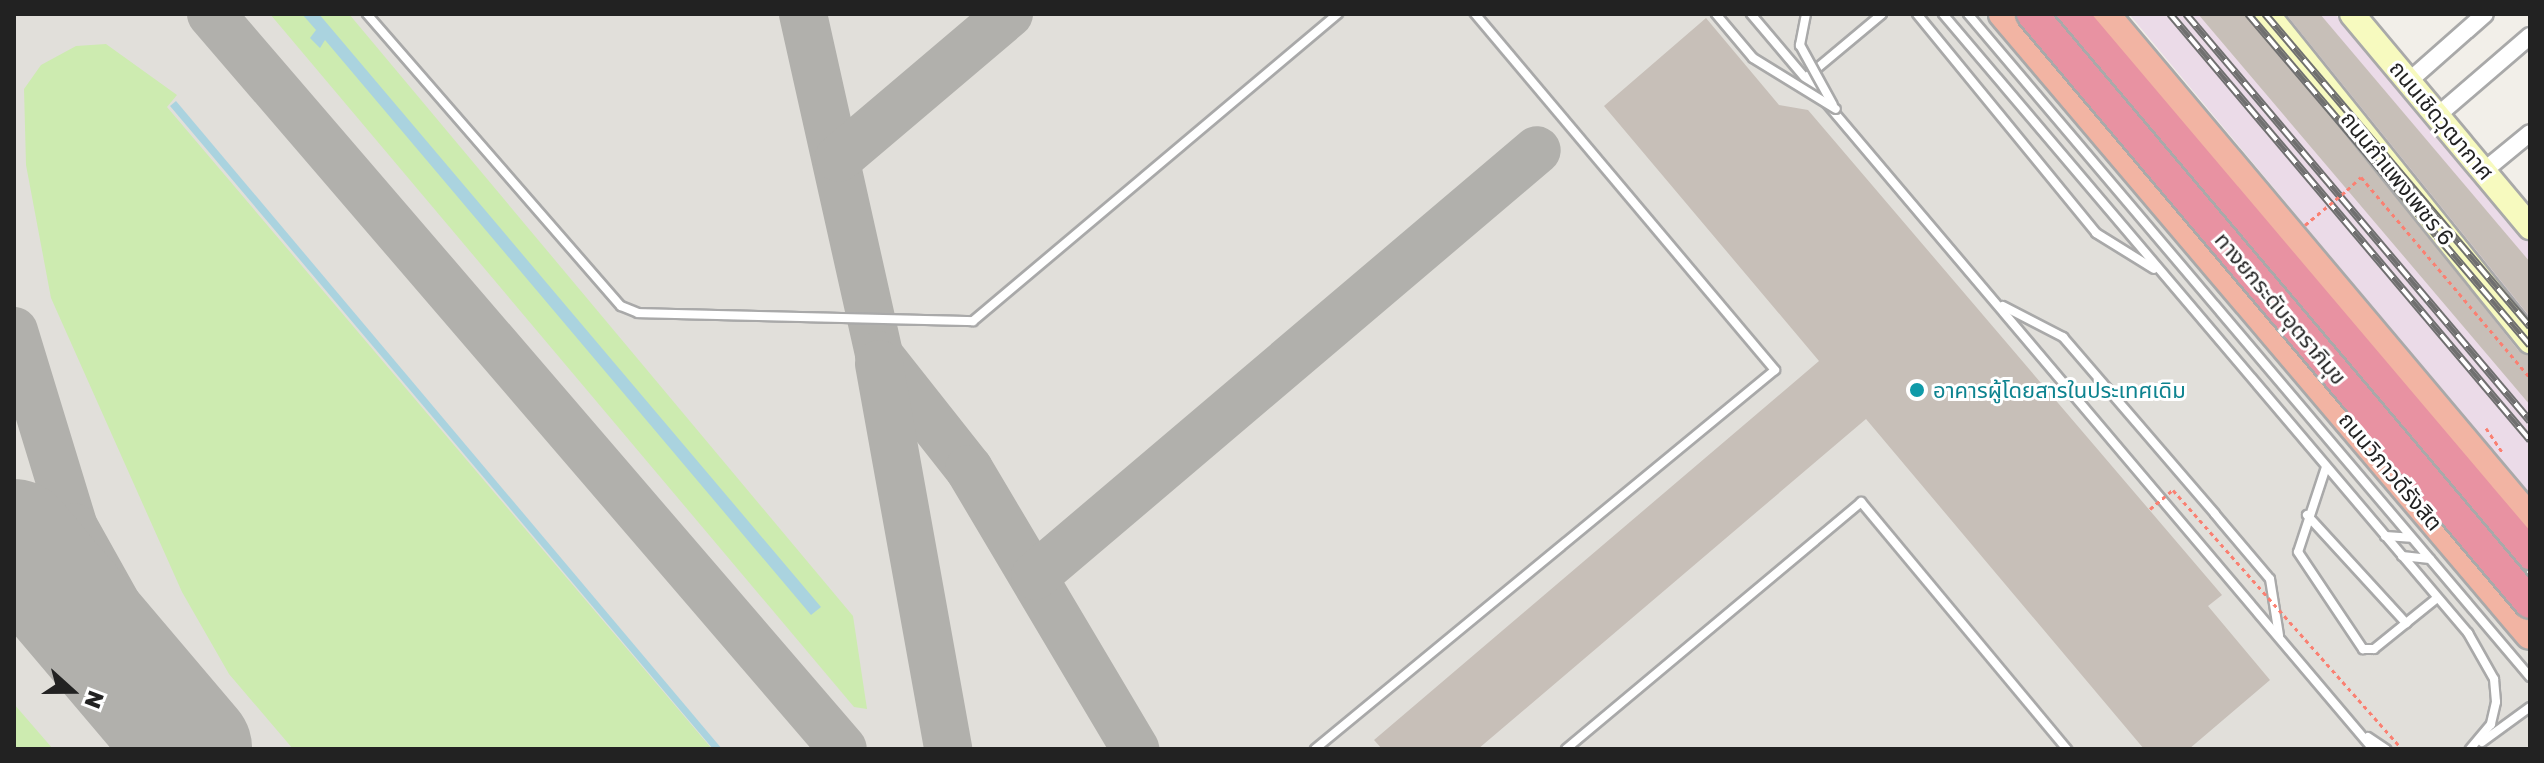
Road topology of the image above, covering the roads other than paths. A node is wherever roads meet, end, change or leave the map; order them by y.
1 (367, 14) edge
2 (1338, 14) edge
3 (1475, 14) edge
4 (1716, 14) edge
5 (1751, 14) edge
6 (1806, 14) edge
7 (1882, 14) edge
8 (1917, 14) edge
9 (1943, 14) edge
10 (1968, 14) edge
11 (2003, 14) edge
12 (2032, 14) edge
13 (2072, 14) edge
14 (2267, 14) edge
15 (2485, 14) edge
16 (2354, 15) edge
17 (2110, 18) edge
18 (2530, 36) edge
19 (1806, 78) junction
20 (2409, 81) junction
21 (1836, 109) junction
22 (2438, 115) junction
23 (2530, 133) edge
24 (2485, 170) junction
25 (2530, 227) edge
26 (2162, 274) junction
27 (2530, 341) edge
28 (2326, 467) junction
29 (2307, 515) junction
30 (2530, 519) edge
31 (2385, 536) junction
32 (2411, 538) junction
33 (2530, 554) edge
34 (2402, 556) junction
35 (2430, 559) junction
36 (2437, 598) junction
37 (2530, 603) edge
38 (2406, 623) junction
39 (2530, 635) edge
40 (2279, 636) junction
41 (2530, 677) edge
42 (2530, 707) edge
43 (2364, 735) junction
44 (2481, 742) junction
45 (1315, 749) edge
46 (1566, 749) edge
47 (2067, 749) edge
48 (2373, 749) edge
49 (2386, 749) edge
50 (2470, 749) edge

1 - 2 lane
3 - 45 lane
4 - 21 lane, bridge
5 - 19 lane
6 - 21 lane, bridge
7 - 19 lane
8 - 26 lane
9 - 26 lane
10 - 32 lane
11 - 39 highway, ถนนวิภาวดีรังสิต
12 - 37 highway, ทางยกระดับอุตราภิมุข, bridge
13 - 33 highway, ทางยกระดับอุตราภิมุข
14 - 27 main road, ถนนกำแพงเพชร 6
15 - 20 street
16 - 20 main road, ถนนเชิดวุฒากาศ
17 - 30 highway
18 - 22 street
19 - 40 lane
20 - 22 main road, ถนนเชิดวุฒากาศ
21 - 40 lane
22 - 24 main road, ถนนเชิดวุฒากาศ
23 - 24 street
24 - 25 main road, ถนนเชิดวุฒากาศ
26 - 28 lane
28 - 29 lane
28 - 31 lane
29 - 38 lane
29 - 38 lane
31 - 32 lane
31 - 34 lane
32 - 35 lane
34 - 35 lane
34 - 36 lane
35 - 41 lane
36 - 38 lane
36 - 44 lane
40 - 43 lane
42 - 44 lane
43 - 48 lane
43 - 49 lane
44 - 50 lane
46 - 47 lane

